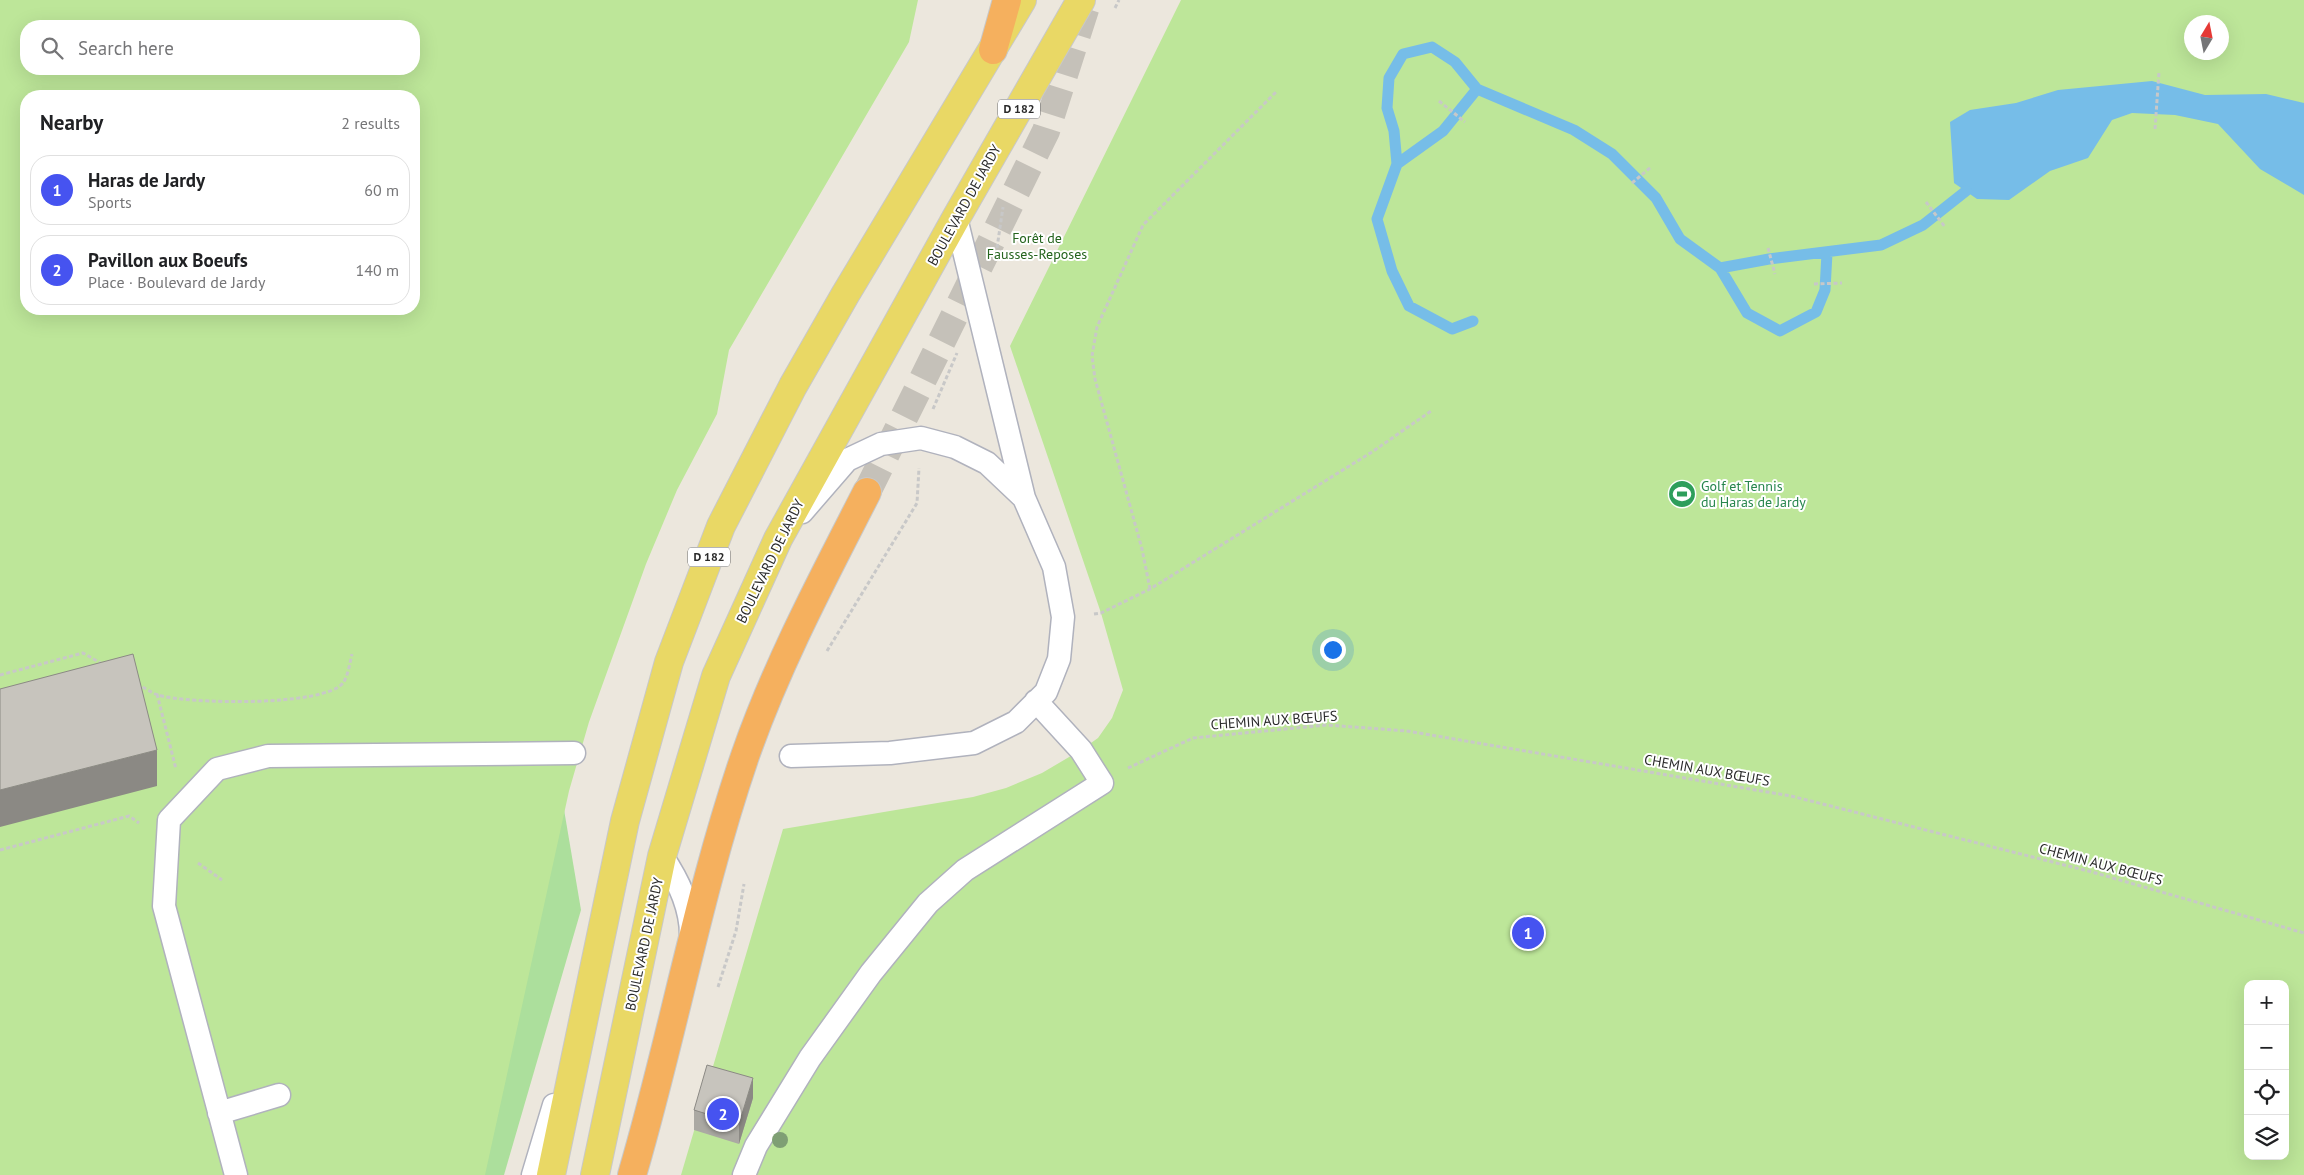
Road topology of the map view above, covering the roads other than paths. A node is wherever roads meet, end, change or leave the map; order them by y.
1 (1008, 0) edge
2 (1022, 0) edge
3 (1081, 0) edge
4 (993, 50) junction
5 (956, 218) junction
6 (867, 492) tunnel mouth
7 (1024, 498) junction
8 (778, 539) junction
9 (1036, 701) junction
10 (574, 753) dead end
11 (791, 756) dead end
12 (662, 856) junction
13 (691, 951) junction
14 (590, 987) junction
15 (279, 1094) dead end
16 (219, 1113) junction
17 (236, 1175) edge
18 (533, 1175) edge
19 (551, 1175) edge
20 (595, 1175) edge
21 (632, 1175) edge
22 (744, 1175) edge

1 - 4 highway
2 - 4 main road, D 182
3 - 5 main road, BOULEVARD DE JARDY / D 182
4 - 14 main road, D 182
5 - 7 lane
5 - 8 main road, BOULEVARD DE JARDY / D 182
6 - 13 highway
7 - 8 lane
7 - 9 lane
8 - 12 main road, BOULEVARD DE JARDY / D 182
9 - 11 lane
9 - 22 lane
10 - 16 lane
12 - 13 lane
12 - 20 main road, BOULEVARD DE JARDY / D 182
13 - 21 highway
14 - 18 lane
14 - 19 main road, D 182
15 - 16 lane
16 - 17 lane

